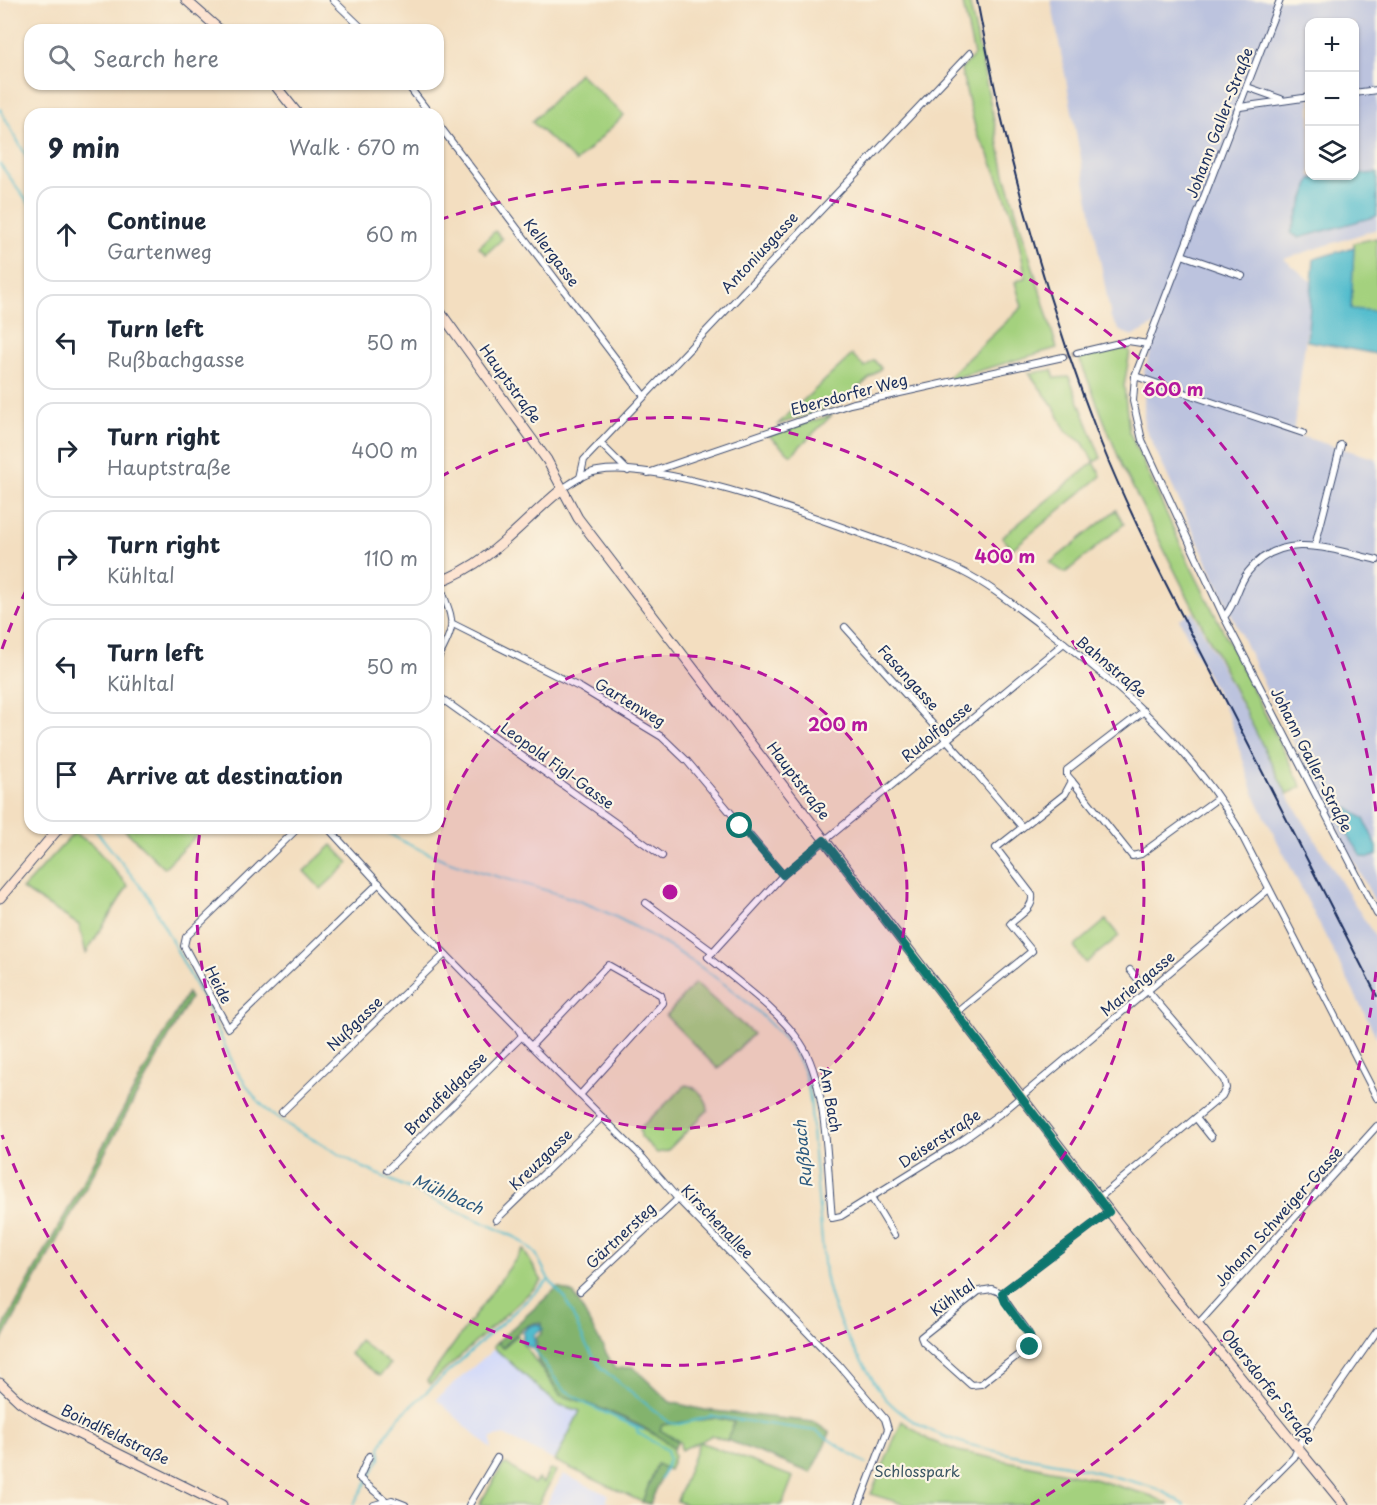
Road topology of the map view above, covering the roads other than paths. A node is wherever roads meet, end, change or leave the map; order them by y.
1 (186, 0) edge
2 (333, 0) edge
3 (1280, 0) edge
4 (213, 24) edge
5 (358, 24) edge
6 (970, 53) dead end
7 (1247, 87) junction
8 (279, 90) edge
9 (412, 90) edge
10 (1377, 90) edge
11 (1359, 92) edge
12 (1305, 98) edge
13 (1284, 100) junction
14 (1240, 107) junction
15 (293, 108) edge
16 (425, 108) edge
17 (444, 132) edge
18 (1182, 255) junction
19 (1242, 276) dead end
20 (444, 317) edge
21 (1148, 344) junction
22 (1077, 353) tunnel mouth
23 (1063, 357) tunnel mouth
24 (1135, 376) junction
25 (644, 396) junction
26 (1303, 433) dead end
27 (600, 443) junction
28 (1341, 445) dead end
29 (628, 471) junction
30 (647, 473) junction
31 (580, 478) junction
32 (562, 489) junction
33 (1315, 546) junction
34 (1377, 560) edge
35 (444, 580) edge
36 (444, 597) edge
37 (1224, 617) junction
38 (453, 624) junction
39 (845, 627) dead end
40 (1064, 643) junction
41 (444, 647) edge
42 (444, 700) edge
43 (1144, 711) junction
44 (947, 740) junction
45 (1072, 782) junction
46 (1218, 798) junction
47 (1022, 828) junction
48 (54, 834) edge
49 (292, 834) edge
50 (334, 834) edge
51 (824, 840) junction
52 (662, 856) dead end
53 (783, 875) junction
54 (379, 883) junction
55 (1269, 889) junction
56 (0, 898) edge
57 (646, 903) dead end
58 (1377, 915) edge
59 (445, 954) junction
60 (711, 955) junction
61 (1130, 970) dead end
62 (1147, 991) junction
63 (956, 1013) junction
64 (522, 1036) junction
65 (531, 1046) junction
66 (580, 1095) junction
67 (1021, 1098) junction
68 (1377, 1098) edge
69 (282, 1112) dead end
70 (603, 1117) junction
71 (1196, 1118) junction
72 (1377, 1126) edge
73 (1211, 1137) dead end
74 (387, 1170) dead end
75 (871, 1197) junction
76 (1099, 1198) junction
77 (678, 1199) junction
78 (1109, 1212) junction
79 (832, 1218) joint
80 (496, 1220) dead end
81 (894, 1235) dead end
82 (1168, 1288) joint
83 (580, 1291) dead end
84 (1002, 1293) junction
85 (1198, 1324) junction
86 (1377, 1331) edge
87 (0, 1383) edge
88 (1299, 1451) junction
89 (369, 1456) dead end
90 (497, 1458) dead end
91 (384, 1500) junction
92 (222, 1505) edge
93 (374, 1505) edge
94 (405, 1505) edge
95 (469, 1505) edge
96 (859, 1505) edge
97 (1246, 1505) edge
98 (1344, 1505) edge

1 - 4 main road
2 - 5 street
3 - 7 street, Johann Galler-Straße
6 - 25 street, Antoniusgasse
7 - 13 street
7 - 14 street, Johann Galler-Straße
8 - 15 main road
9 - 16 street
10 - 11 street
12 - 13 street
13 - 14 street
14 - 18 street, Johann Galler-Straße
17 - 25 street, Kellergasse
18 - 19 street
18 - 21 street, Johann Galler-Straße
20 - 32 main road, Hauptstraße
21 - 22 street
21 - 24 street, Johann Galler-Straße
23 - 30 street, Ebersdorfer Weg
24 - 26 street
24 - 37 street, Johann Galler-Straße
25 - 27 street, Antoniusgasse
27 - 29 street
27 - 31 street, Antoniusgasse
28 - 33 street
29 - 30 street, Bahnstraße
29 - 31 street, Bahnstraße
30 - 40 street, Bahnstraße
31 - 32 street, Bahnstraße
32 - 35 main road
32 - 51 main road, Hauptstraße
33 - 34 street
33 - 37 street
36 - 38 street
37 - 58 street, Johann Galler-Straße
38 - 41 street
38 - 53 street, Gartenweg
39 - 44 street, Fasangasse
40 - 43 street, Bahnstraße
40 - 44 street, Rudolfgasse
42 - 52 street, Leopold Figl-Gasse
43 - 45 street
43 - 46 street, Bahnstraße
44 - 47 street, Fasangasse
44 - 51 street, Rudolfgasse
45 - 46 street
45 - 47 street
46 - 55 street, Bahnstraße
47 - 63 street
48 - 56 main road
49 - 54 street, Heide
50 - 54 street, Kirschenallee
51 - 53 street, Rudolfgasse
51 - 63 main road, Hauptstraße
53 - 60 street, Rudolfgasse
54 - 59 street, Kirschenallee
55 - 62 street, Mariengasse
55 - 68 street, Bahnstraße
57 - 60 street, Am Bach
59 - 64 street, Kirschenallee
59 - 69 street, Nußgasse
60 - 79 street, Am Bach
61 - 62 street
62 - 67 street, Mariengasse
62 - 71 street
63 - 67 main road, Hauptstraße
64 - 65 street, Kirschenallee
64 - 74 street, Brandfeldgasse
65 - 66 street, Kirschenallee
65 - 66 street
66 - 70 street, Kirschenallee
67 - 75 street, Deiserstraße
67 - 76 main road, Hauptstraße
70 - 77 street, Kirschenallee
70 - 80 street, Kreuzgasse
71 - 73 street
71 - 76 street
72 - 85 street, Johann Schweiger-Gasse
75 - 79 street, Deiserstraße
75 - 81 street
76 - 78 main road, Hauptstraße
77 - 83 street, Gärtnersteg
77 - 96 street, Kirschenallee
78 - 82 main road, Hauptstraße
78 - 84 street
82 - 85 main road, Obersdorfer Straße
84 - 84 street, Kühltal
85 - 88 main road, Obersdorfer Straße
86 - 88 street
87 - 92 main road, Boindlfeldstraße
88 - 97 street
88 - 98 main road, Obersdorfer Straße
89 - 91 street
90 - 95 street
91 - 93 street
91 - 94 street

